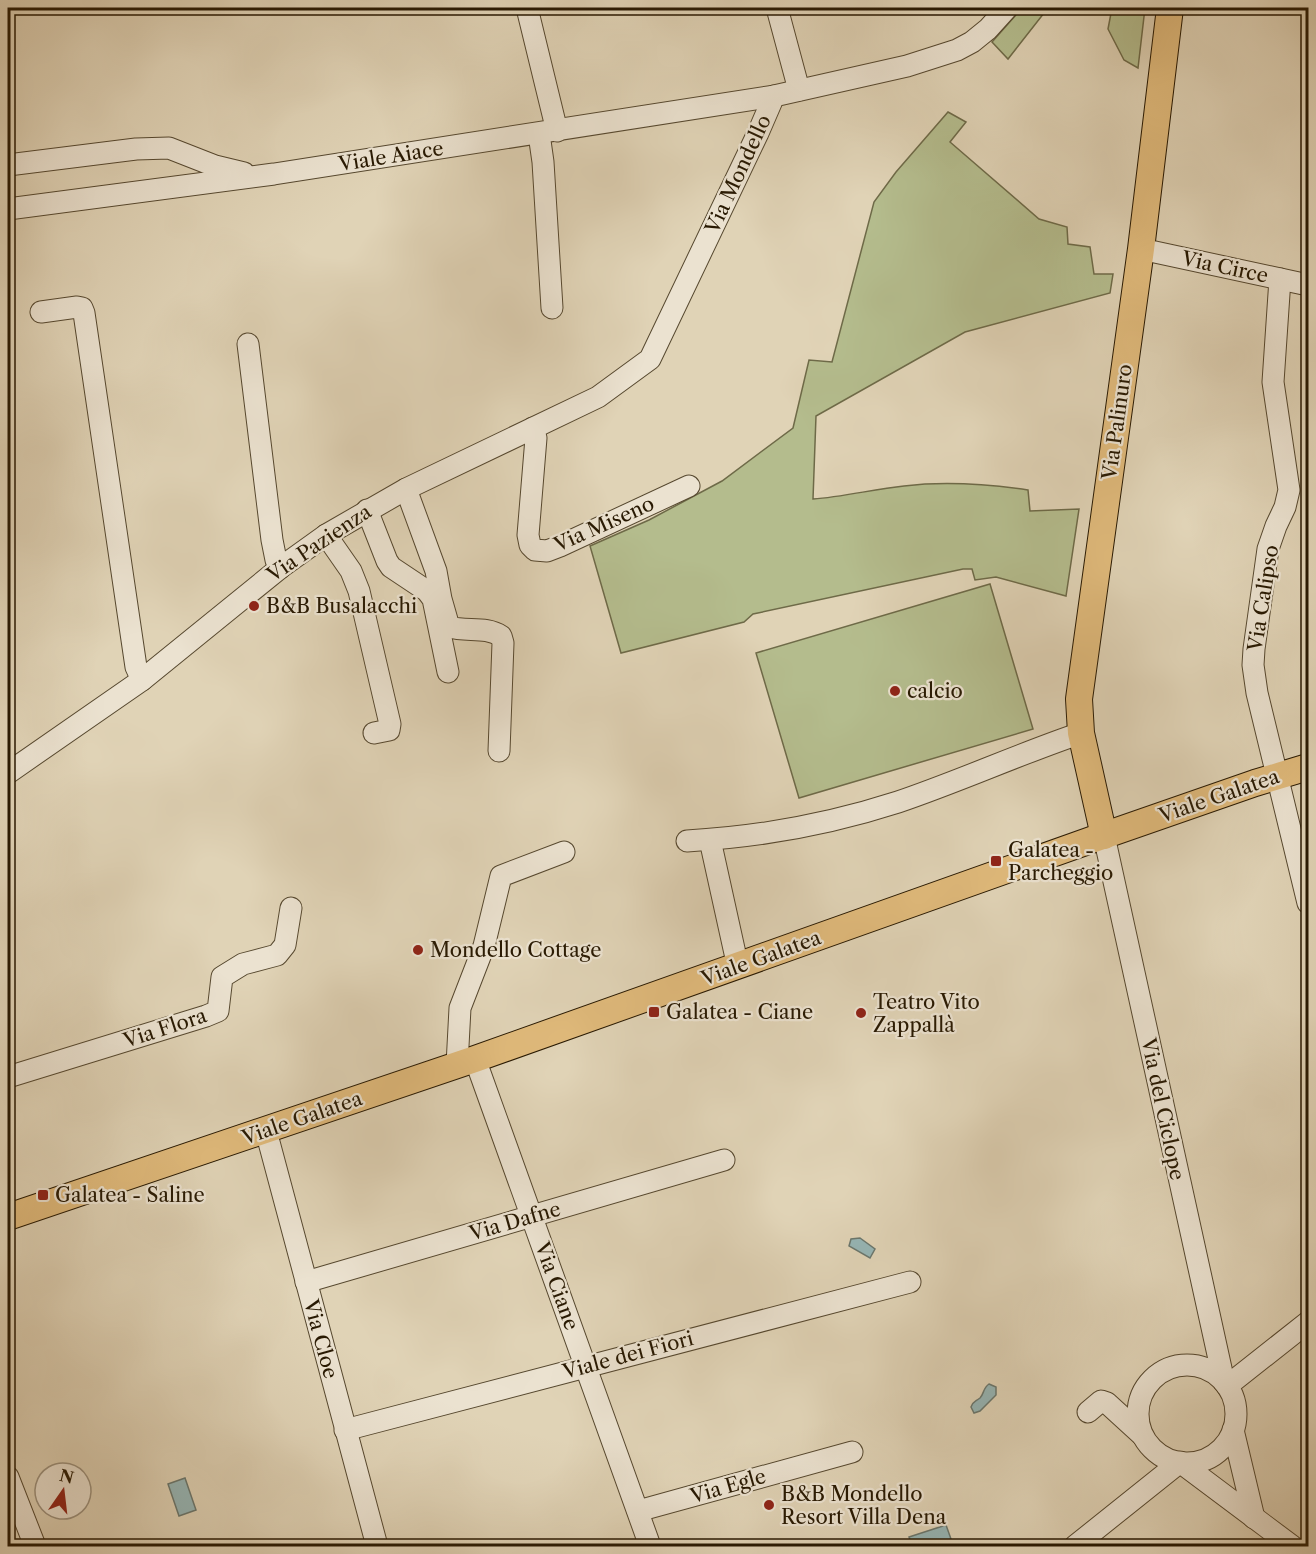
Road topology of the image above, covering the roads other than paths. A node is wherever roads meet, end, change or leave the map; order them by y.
1 (527, 8) edge
2 (777, 8) edge
3 (1007, 8) edge
4 (1170, 8) edge
5 (799, 90) junction
6 (774, 96) junction
7 (548, 132) junction
8 (8, 165) edge
9 (274, 174) junction
10 (8, 209) edge
11 (1142, 249) junction
12 (1280, 279) junction
13 (1308, 285) edge
14 (552, 308) dead end
15 (41, 312) dead end
16 (248, 344) dead end
17 (598, 397) joint
18 (533, 428) junction
19 (689, 486) dead end
20 (406, 489) junction
21 (367, 510) junction
22 (326, 535) junction
23 (280, 568) junction
24 (448, 672) dead end
25 (142, 680) junction
26 (374, 733) dead end
27 (1081, 733) junction
28 (499, 751) dead end
29 (1308, 766) edge
30 (8, 772) edge
31 (1277, 776) junction
32 (1104, 836) junction
33 (710, 840) junction
34 (687, 841) dead end
35 (564, 852) dead end
36 (1308, 903) edge
37 (291, 908) dead end
38 (738, 967) junction
39 (466, 1062) junction
40 (8, 1077) edge
41 (266, 1131) junction
42 (724, 1160) dead end
43 (532, 1216) junction
44 (8, 1217) edge
45 (306, 1282) junction
46 (910, 1282) dead end
47 (1308, 1322) edge
48 (586, 1365) junction
49 (1226, 1384) junction
50 (1088, 1412) dead end
51 (345, 1430) junction
52 (1233, 1430) junction
53 (1142, 1435) junction
54 (852, 1452) dead end
55 (1180, 1462) junction
56 (10, 1489) edge
57 (638, 1511) junction
58 (1254, 1518) junction
59 (34, 1546) edge
60 (377, 1546) edge
61 (650, 1546) edge
62 (1075, 1546) edge
63 (1292, 1546) edge

1 - 7 street
2 - 5 street
3 - 5 street, Via Mondello
4 - 11 main road, Via Palinuro
5 - 6 street, Via Mondello
6 - 7 street, Viale Aiace
6 - 17 street, Via Mondello
7 - 9 street, Viale Aiace
7 - 14 street
8 - 9 street
9 - 10 street, Viale Aiace
11 - 12 street, Via Circe
11 - 27 main road, Via Palinuro
12 - 13 street, Via Circe
12 - 31 street, Via Calipso
15 - 25 street
16 - 23 street
17 - 18 street, Via Pazienza
18 - 19 street, Via Miseno
18 - 20 street, Via Pazienza
20 - 21 street, Via Pazienza
20 - 28 street
21 - 22 street, Via Pazienza
21 - 24 street
22 - 23 street, Via Pazienza
22 - 26 street
23 - 25 street, Via Pazienza
25 - 30 street, Via Pazienza
27 - 32 main road, Via Palinuro
27 - 33 street
29 - 31 main road, Viale Galatea
31 - 32 main road, Viale Galatea
31 - 36 street, Via Calipso
32 - 38 main road, Viale Galatea
32 - 49 street, Via del Ciclope
33 - 34 street
33 - 38 street
35 - 39 street
37 - 40 street, Via Flora
38 - 39 main road, Viale Galatea
39 - 41 main road, Viale Galatea
39 - 43 street, Via Ciane
41 - 44 main road, Viale Galatea
41 - 45 street, Via Cloe
42 - 43 street, Via Dafne
43 - 45 street, Via Dafne
43 - 48 street, Via Ciane
45 - 51 street, Via Cloe
46 - 48 street, Viale dei Fiori
47 - 49 street
48 - 51 street, Viale dei Fiori
48 - 57 street, Via Ciane
49 - 52 street
49 - 53 street
50 - 53 street
51 - 60 street, Via Cloe
52 - 55 street
52 - 58 street
53 - 55 street
54 - 57 street, Via Egle
55 - 58 street
55 - 62 street
56 - 59 street
57 - 61 street, Via Ciane
58 - 63 street

